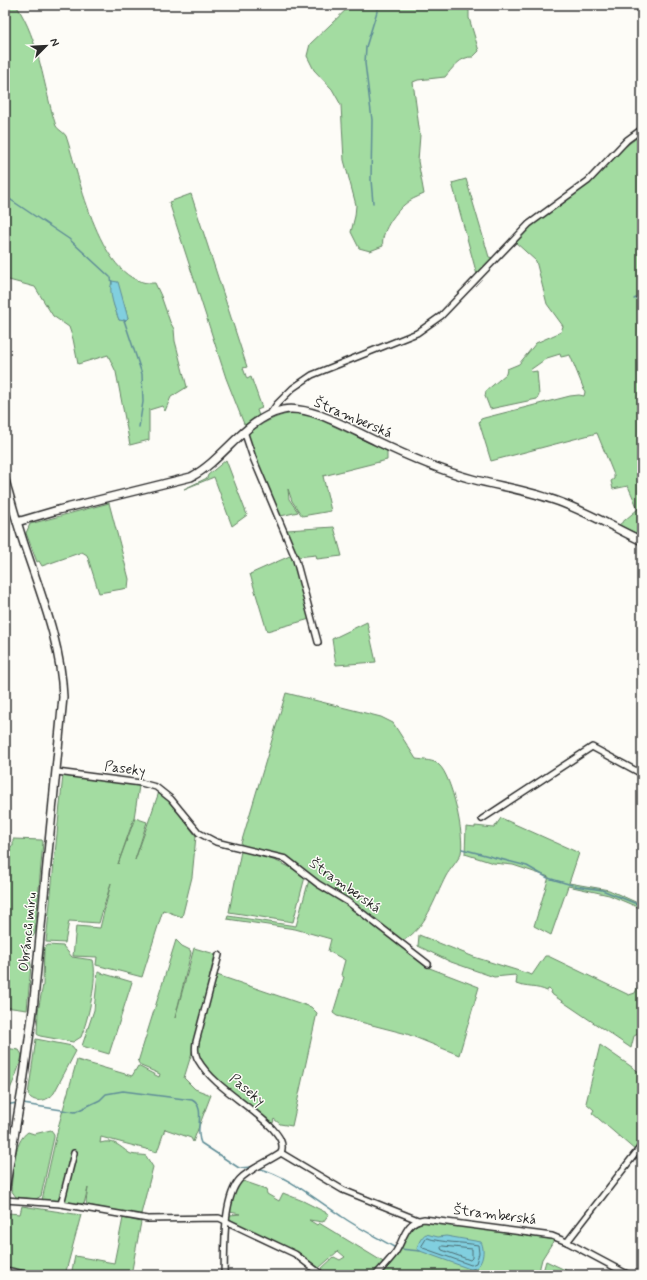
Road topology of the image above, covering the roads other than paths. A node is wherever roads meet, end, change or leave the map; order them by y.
1 (642, 129) edge
2 (270, 414) junction
3 (244, 431) junction
4 (5, 480) edge
5 (17, 522) junction
6 (642, 541) edge
7 (318, 642) dead end
8 (57, 772) junction
9 (642, 774) edge
10 (482, 820) dead end
11 (238, 848) joint
12 (219, 955) dead end
13 (428, 964) dead end
14 (642, 1145) edge
15 (281, 1152) junction
16 (74, 1153) dead end
17 (5, 1190) edge
18 (5, 1200) edge
19 (61, 1204) junction
20 (418, 1220) junction
21 (226, 1222) junction
22 (567, 1242) junction
23 (5, 1270) edge
24 (29, 1275) edge
25 (224, 1275) edge
26 (322, 1275) edge
27 (376, 1275) edge
28 (630, 1275) edge

1 - 2 street
2 - 3 main road, Štramberská
2 - 6 main road, Štramberská
3 - 5 main road, Štramberská
3 - 7 street
4 - 5 main road, Obránců míru
5 - 8 main road, Obránců míru
8 - 11 street, Paseky
8 - 17 main road, Obránců míru
9 - 10 street
11 - 13 street, Štramberská
12 - 15 street, Paseky
14 - 22 street
15 - 20 street, Štramberská
15 - 21 street
16 - 19 street
18 - 19 street
19 - 21 street
20 - 22 street, Štramberská
20 - 27 street
21 - 25 street
21 - 26 street
22 - 28 street, Štramberská
23 - 24 street

